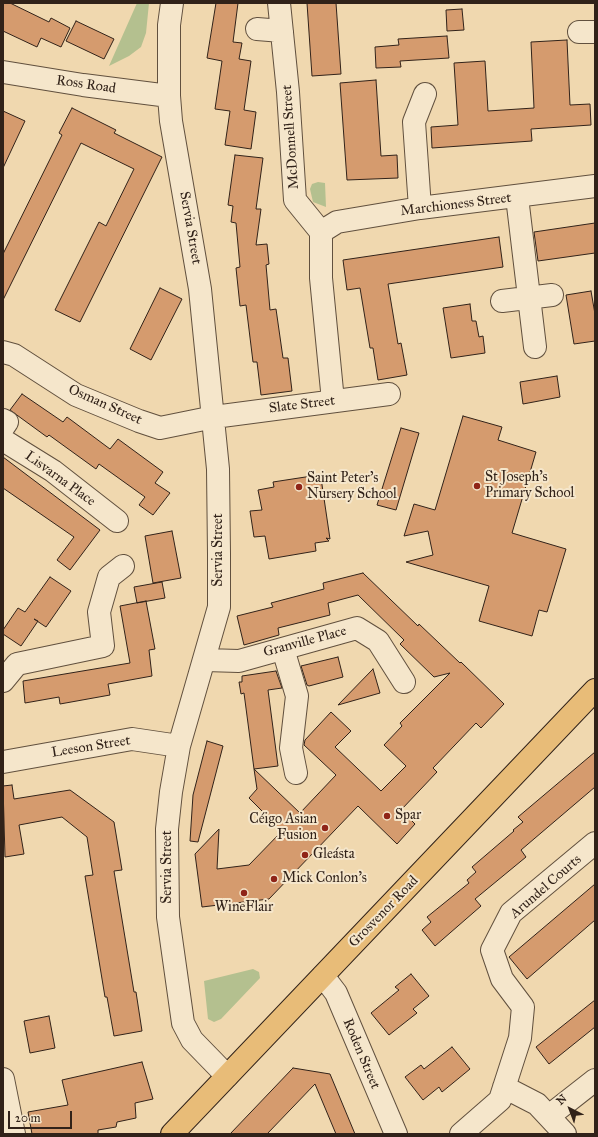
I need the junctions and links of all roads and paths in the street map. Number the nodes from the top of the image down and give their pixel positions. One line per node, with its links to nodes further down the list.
1 (172, 3): 7 (street, Servia Street)
2 (279, 3): 4 (street, McDonnell Street)
3 (257, 29): 4 (street)
4 (282, 31): 11 (street, McDonnell Street)
5 (3, 72): 7 (street, Ross Road)
6 (425, 94): 10 (street)
7 (169, 96): 19 (street, Servia Street)
8 (595, 186): 9 (street, Marchioness Street)
9 (517, 197): 10 (street, Marchioness Street); 13 (street)
10 (420, 208): 11 (street, Marchioness Street)
11 (321, 232): 18 (street)
12 (552, 295): 13 (street)
13 (529, 298): 14 (street); 15 (street)
14 (502, 301)
15 (535, 347)
16 (7, 358): 19 (street, Osman Street)
17 (389, 394): 18 (street, Slate Street)
18 (333, 401): 19 (street, Slate Street)
19 (214, 417): 26 (street, Servia Street)
20 (3, 420): 21 (street)
21 (3, 428)
22 (3, 440): 23 (street, Lisvarna Place)
23 (116, 521)
24 (123, 566): 27 (street)
25 (283, 649): 26 (street, Granville Place); 28 (street, Granville Place); 32 (street)
26 (205, 660): 30 (street, Servia Street)
27 (3, 682)
28 (404, 682)
29 (595, 690): 34 (main road, Grosvenor Road)
30 (180, 746): 31 (street, Leeson Street); 35 (street, Servia Street)
31 (4, 759)
32 (296, 773)
33 (595, 843): 38 (street, Arundel Courts)
34 (323, 976): 35 (main road, Grosvenor Road); 42 (street, Roden Street)
35 (227, 1076): 41 (main road, Grosvenor Road)
36 (3, 1079): 40 (street)
37 (595, 1080): 39 (street)
38 (504, 1087): 39 (street); 43 (street, Arundel Courts)
39 (549, 1116): 44 (street)
40 (14, 1134)
41 (172, 1134)
42 (396, 1134)
43 (461, 1134)
44 (565, 1134)

